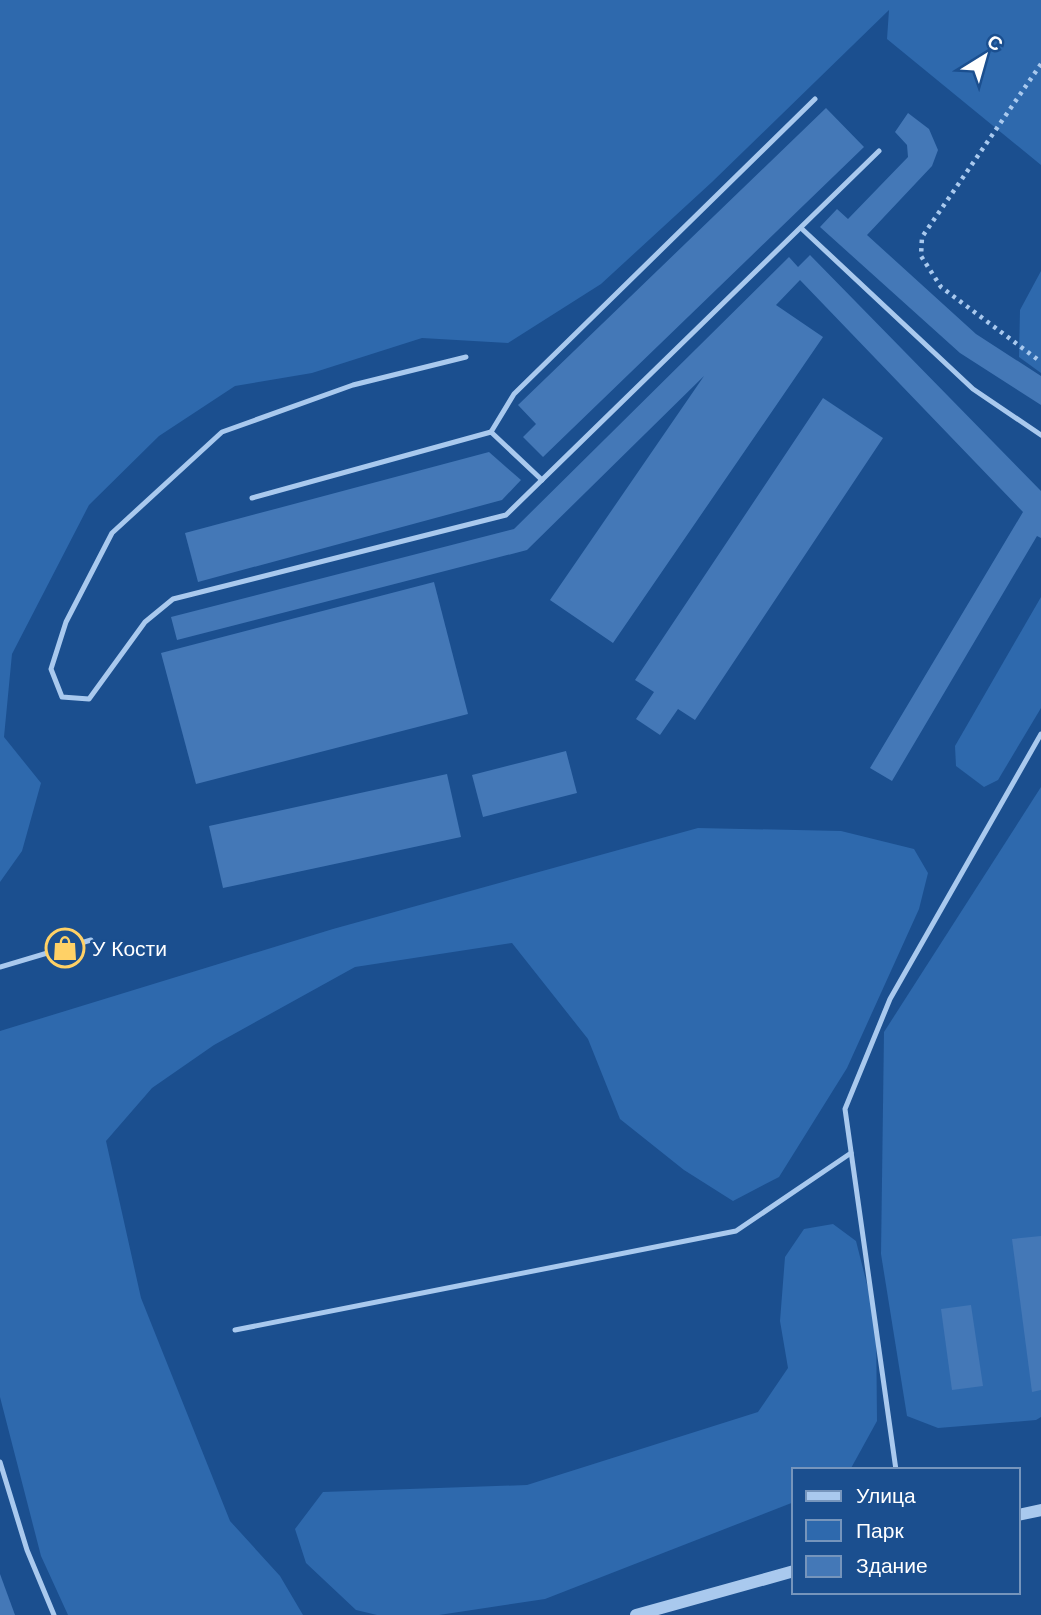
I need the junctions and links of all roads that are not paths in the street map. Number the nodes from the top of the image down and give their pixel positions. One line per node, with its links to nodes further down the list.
1 (815, 99): 5 (lane)
2 (879, 152): 3 (lane)
3 (801, 228): 6 (lane); 7 (lane)
4 (466, 357): 7 (lane)
5 (491, 432): 7 (lane); 8 (lane)
6 (1041, 435)
7 (542, 480)
8 (252, 498)
9 (1041, 734): 12 (lane)
10 (91, 940): 11 (lane)
11 (0, 967)
12 (851, 1153): 13 (lane); 15 (lane)
13 (235, 1330)
14 (0, 1462): 19 (lane)
15 (896, 1468)
16 (1041, 1510): 17 (street)
17 (1020, 1515)
18 (792, 1573): 20 (street)
19 (54, 1615)
20 (636, 1615)

